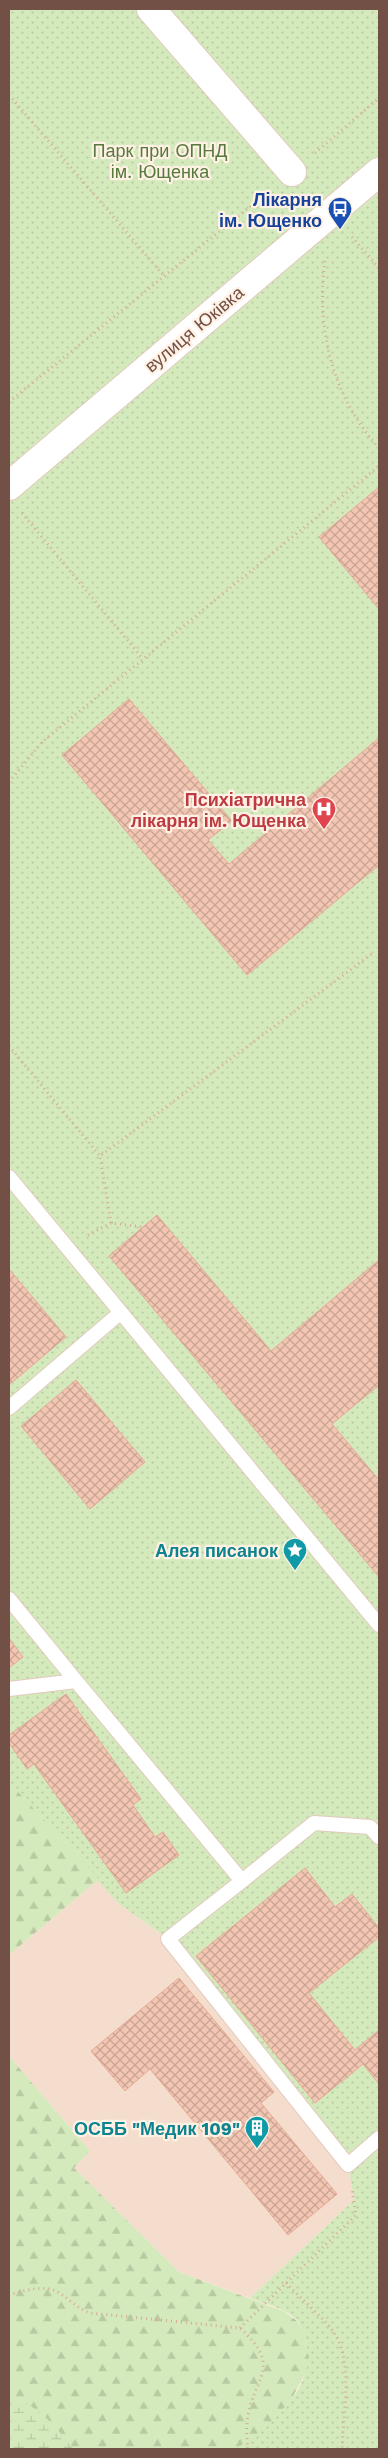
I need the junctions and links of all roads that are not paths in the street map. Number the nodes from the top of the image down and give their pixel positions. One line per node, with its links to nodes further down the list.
1 (151, 9): 2 (street)
2 (292, 172)
3 (379, 172): 4 (street, вулиця Юківка)
4 (9, 486)
5 (9, 1177): 6 (lane)
6 (120, 1313): 7 (lane); 9 (lane)
7 (9, 1408)
8 (9, 1600): 10 (lane)
9 (379, 1625)
10 (76, 1681): 11 (lane); 13 (lane)
11 (9, 1689)
12 (379, 1836): 13 (lane)
13 (242, 1881): 14 (lane)
14 (379, 2138)

